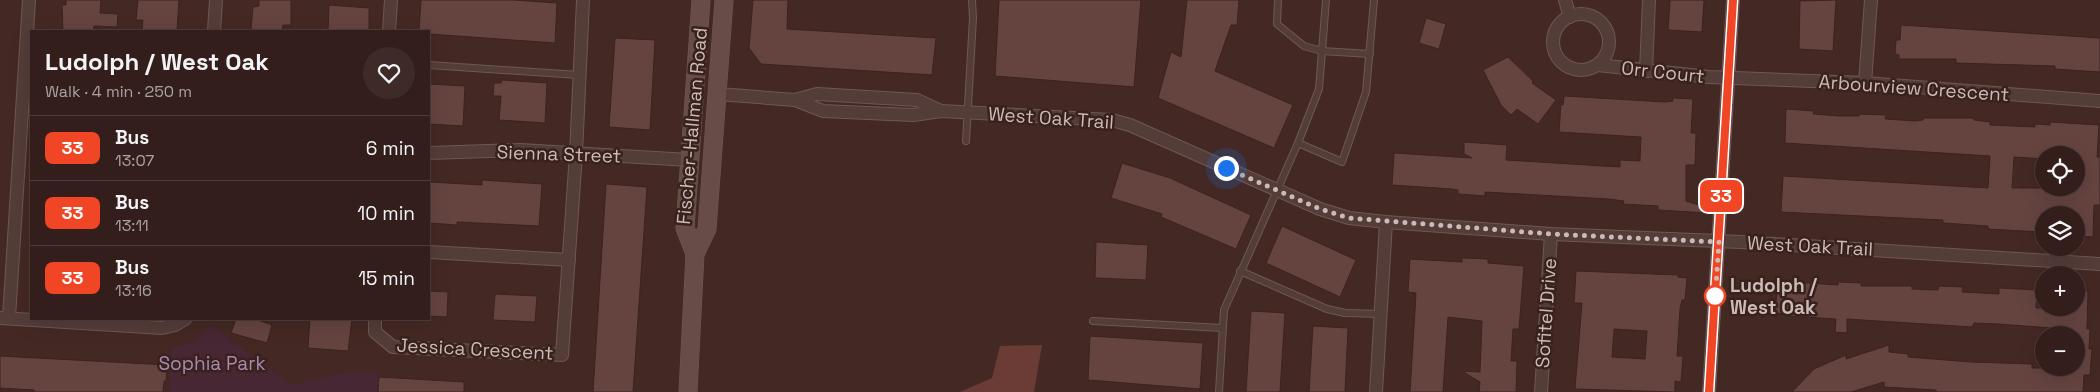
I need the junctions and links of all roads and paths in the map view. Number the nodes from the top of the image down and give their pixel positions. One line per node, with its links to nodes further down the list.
1 (29, 0): 45 (street)
2 (216, 0): 16 (street)
3 (391, 0): 17 (street)
4 (583, 0): 24 (street, Jessica Crescent)
5 (701, 0): 18 (main road, Fischer-Hallman Road)
6 (724, 0): 27 (main road, Fischer-Hallman Road)
7 (972, 0): 29 (lane)
8 (1278, 0): 19 (lane)
9 (1326, 0): 19 (lane)
10 (1374, 0): 20 (lane)
11 (1565, 0): 15 (street)
12 (1649, 0): 23 (street)
13 (1733, 0): 25 (street)
14 (1871, 0): 26 (street)
15 (1570, 17): 22 (street, Orr Court); 22 (street, Orr Court)
16 (214, 30)
17 (389, 30)
18 (698, 43): 27 (main road); 34 (main road, Fischer-Hallman Road)
19 (1322, 51): 20 (lane); 31 (lane)
20 (1370, 54): 31 (lane)
21 (430, 65): 24 (lane)
22 (1598, 65): 23 (street, Orr Court)
23 (1646, 71): 25 (street, Orr Court)
24 (579, 75): 33 (street, Jessica Crescent)
25 (1727, 78): 26 (street, Arbourview Crescent); 38 (street)
26 (1865, 84): 28 (street, Arbourview Crescent)
27 (718, 94): 29 (street, West Oak Trail); 40 (main road, Fischer-Hallman Road)
28 (2100, 101)
29 (967, 112): 30 (lane); 35 (street, West Oak Trail)
30 (966, 141)
31 (1298, 143): 35 (lane)
32 (430, 153): 33 (street, Sienna Street)
33 (576, 154): 34 (street, Sienna Street); 41 (street, Jessica Crescent)
34 (689, 160): 40 (main road, Fischer-Hallman Road)
35 (1276, 191): 36 (street, West Oak Trail); 43 (lane)
36 (1386, 222): 37 (street, West Oak Trail); 44 (street)
37 (1551, 234): 38 (street, West Oak Trail); 55 (street, Sofitel Drive)
38 (1719, 242): 42 (street, West Oak Trail); 56 (street)
39 (430, 252): 41 (street)
40 (695, 254): 52 (main road, Fischer-Hallman Road)
41 (569, 260): 49 (street, Jessica Crescent)
42 (2100, 264)
43 (1240, 271): 44 (lane); 51 (lane)
44 (1381, 314): 54 (street)
45 (5, 318): 46 (street)
46 (30, 320)
47 (36, 320): 48 (street)
48 (183, 320)
49 (375, 320)
50 (1093, 321): 51 (lane)
51 (1222, 328): 53 (lane)
52 (688, 392)
53 (1218, 392)
54 (1376, 392)
55 (1541, 392)
56 (1709, 392)

